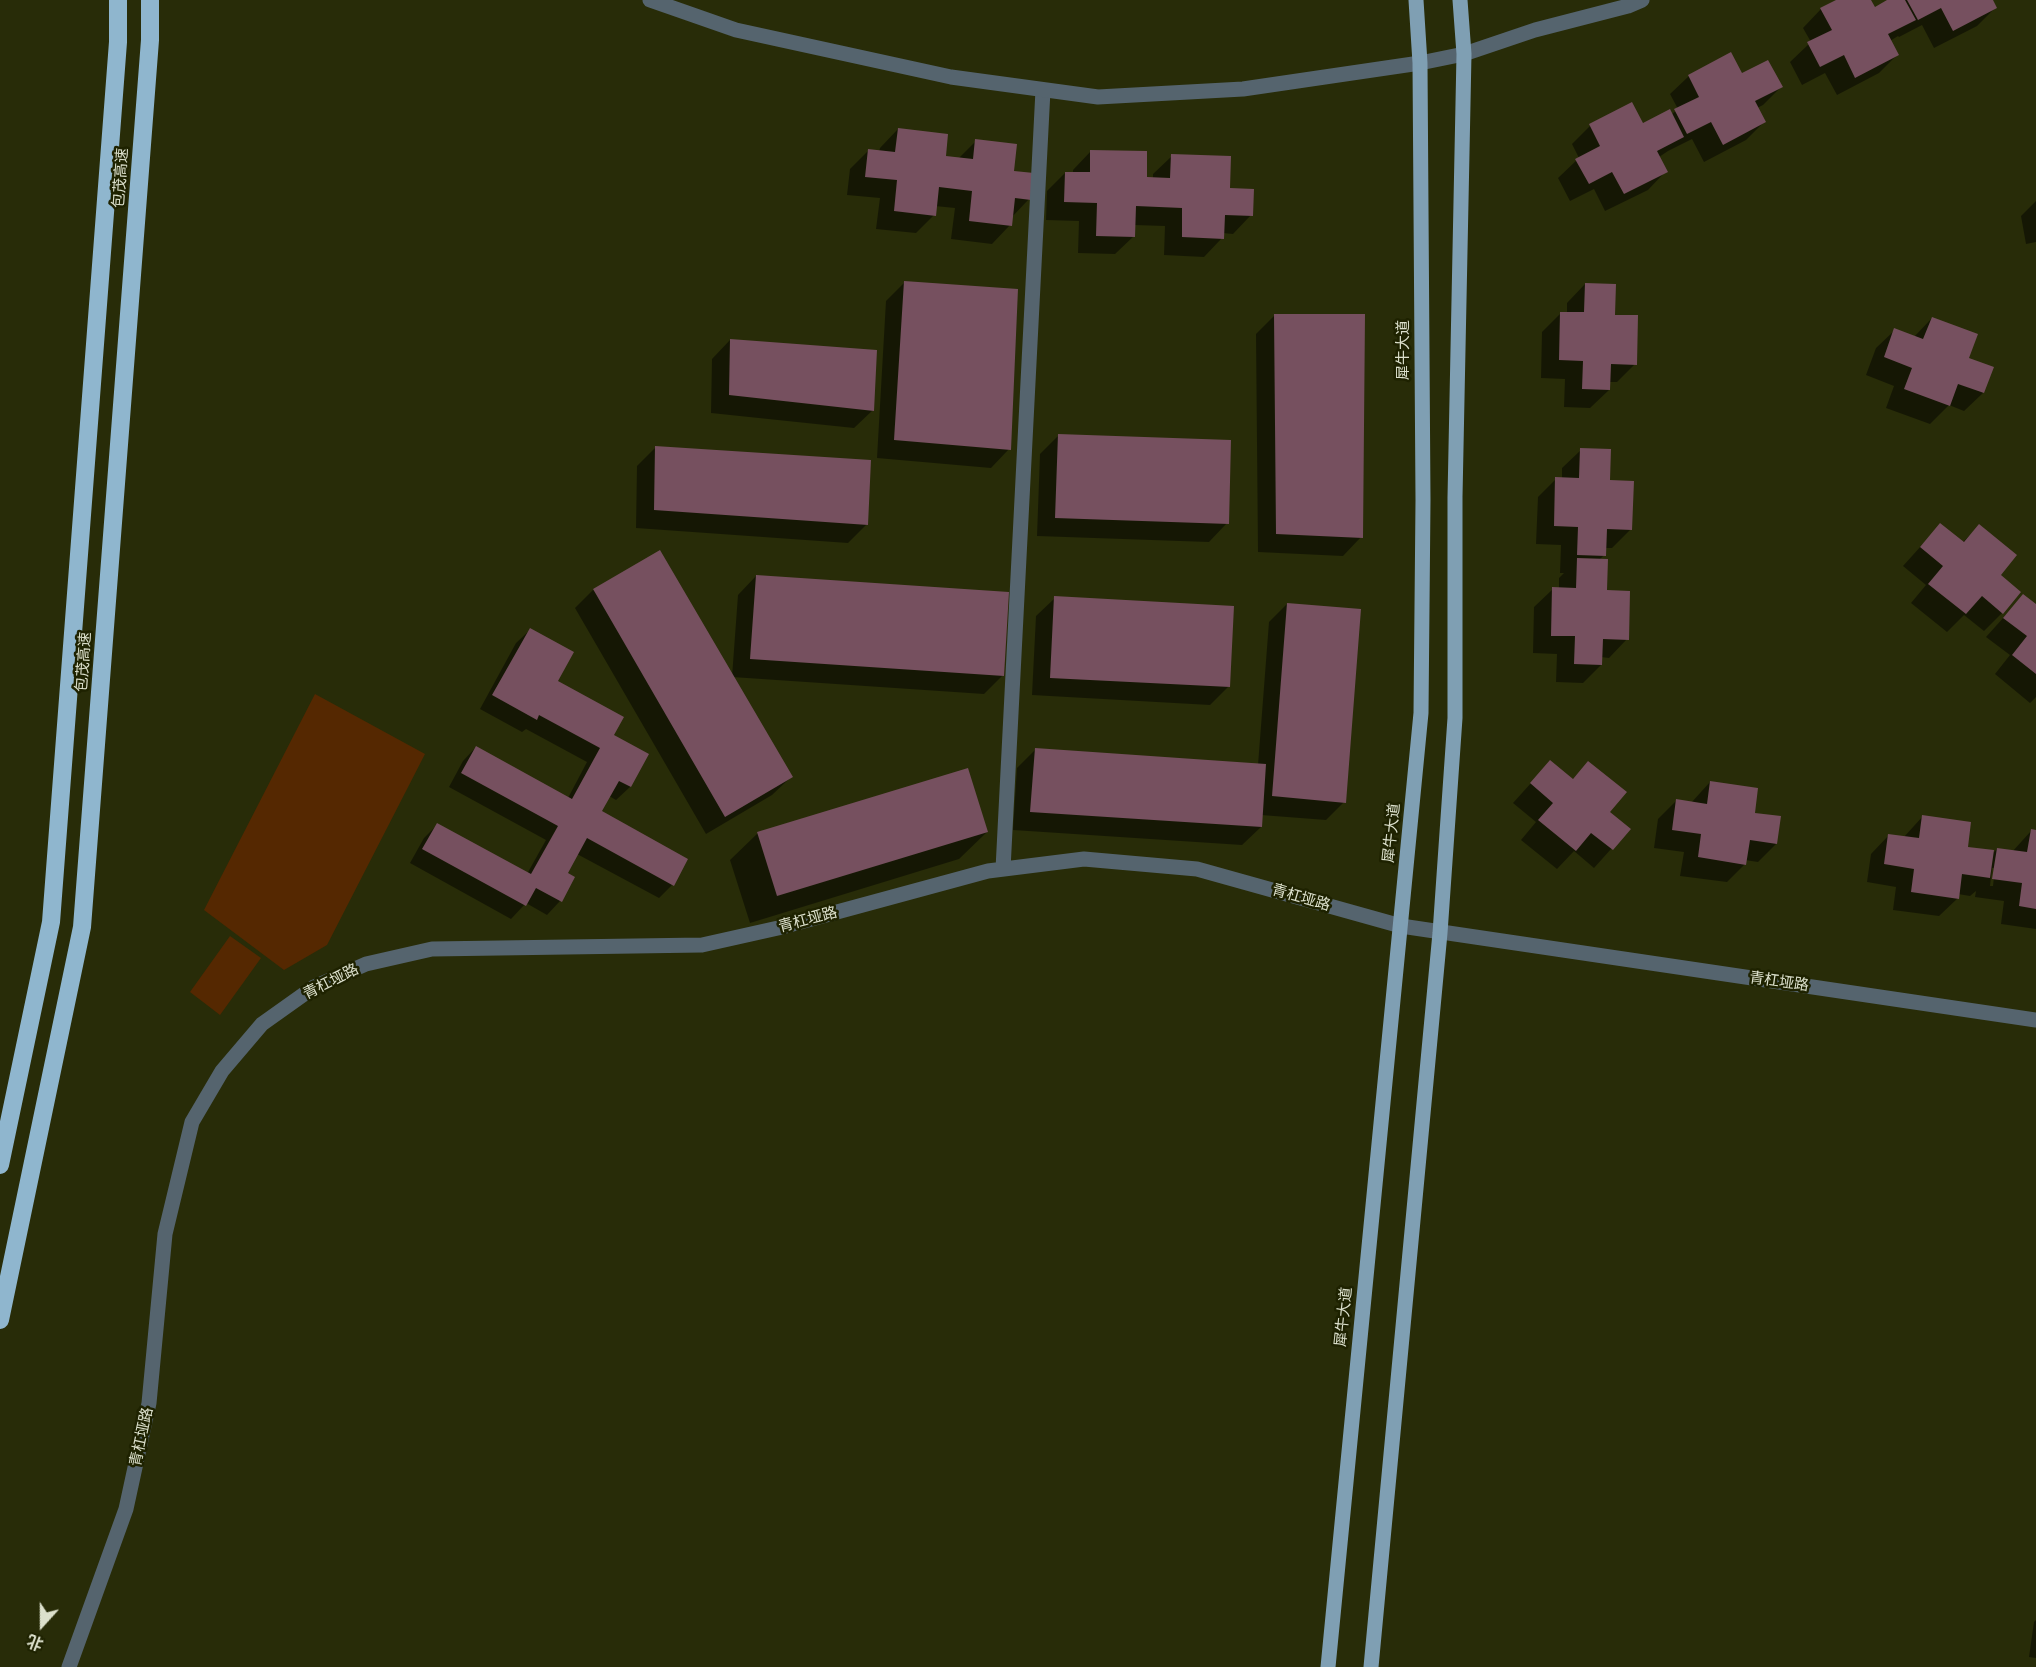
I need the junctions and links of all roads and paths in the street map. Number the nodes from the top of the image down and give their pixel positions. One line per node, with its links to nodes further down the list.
1 (118, 0): 14 (highway, 包茂高速)
2 (150, 0): 15 (highway, 包茂高速)
3 (650, 0): 9 (street)
4 (1416, 0): 8 (main road, 犀牛大道)
5 (1460, 0): 7 (main road)
6 (1642, 0): 7 (street)
7 (1464, 54): 8 (street); 12 (main road)
8 (1420, 63): 9 (street); 11 (main road, 犀牛大道)
9 (1043, 90): 10 (street)
10 (1004, 869): 11 (street, 青杠垭路); 16 (street, 青杠垭路)
11 (1401, 926): 12 (street, 青杠垭路); 17 (main road, 犀牛大道)
12 (1440, 933): 13 (street, 青杠垭路); 18 (main road)
13 (2036, 1020)
14 (0, 1165)
15 (0, 1320)
16 (69, 1667)
17 (1328, 1667)
18 (1371, 1667)

